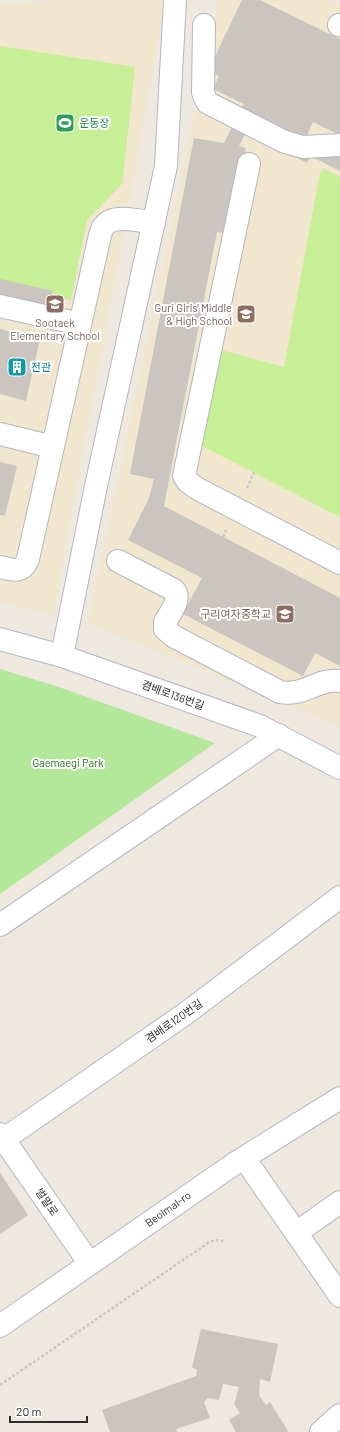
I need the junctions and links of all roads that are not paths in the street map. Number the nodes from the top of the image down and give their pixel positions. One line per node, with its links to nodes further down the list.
1 (175, 0): 5 (street)
2 (204, 25): 3 (street)
3 (340, 145)
4 (249, 164): 11 (street)
5 (154, 223): 7 (street); 14 (street)
6 (0, 306): 7 (street)
7 (80, 324): 9 (street)
8 (0, 434): 9 (street)
9 (53, 447): 12 (street)
10 (118, 561): 15 (street)
11 (340, 563)
12 (0, 567)
13 (0, 639): 14 (street, 겸배로136번길)
14 (62, 656): 16 (street, 겸배로136번길)
15 (340, 681)
16 (279, 735): 17 (street, 겸배로136번길); 19 (street)
17 (340, 768)
18 (340, 897): 21 (street, 겸배로120번길)
19 (0, 925)
20 (340, 1098): 22 (street, Beolmal-ro)
21 (1, 1139): 25 (street, 벌말로)
22 (244, 1158): 24 (street); 25 (street, Beolmal-ro)
23 (340, 1202): 24 (street)
24 (296, 1233): 26 (street)
25 (90, 1264): 27 (street, Beolmal-ro)
26 (340, 1296)
27 (0, 1326)
28 (340, 1415): 29 (street)
29 (320, 1432)

